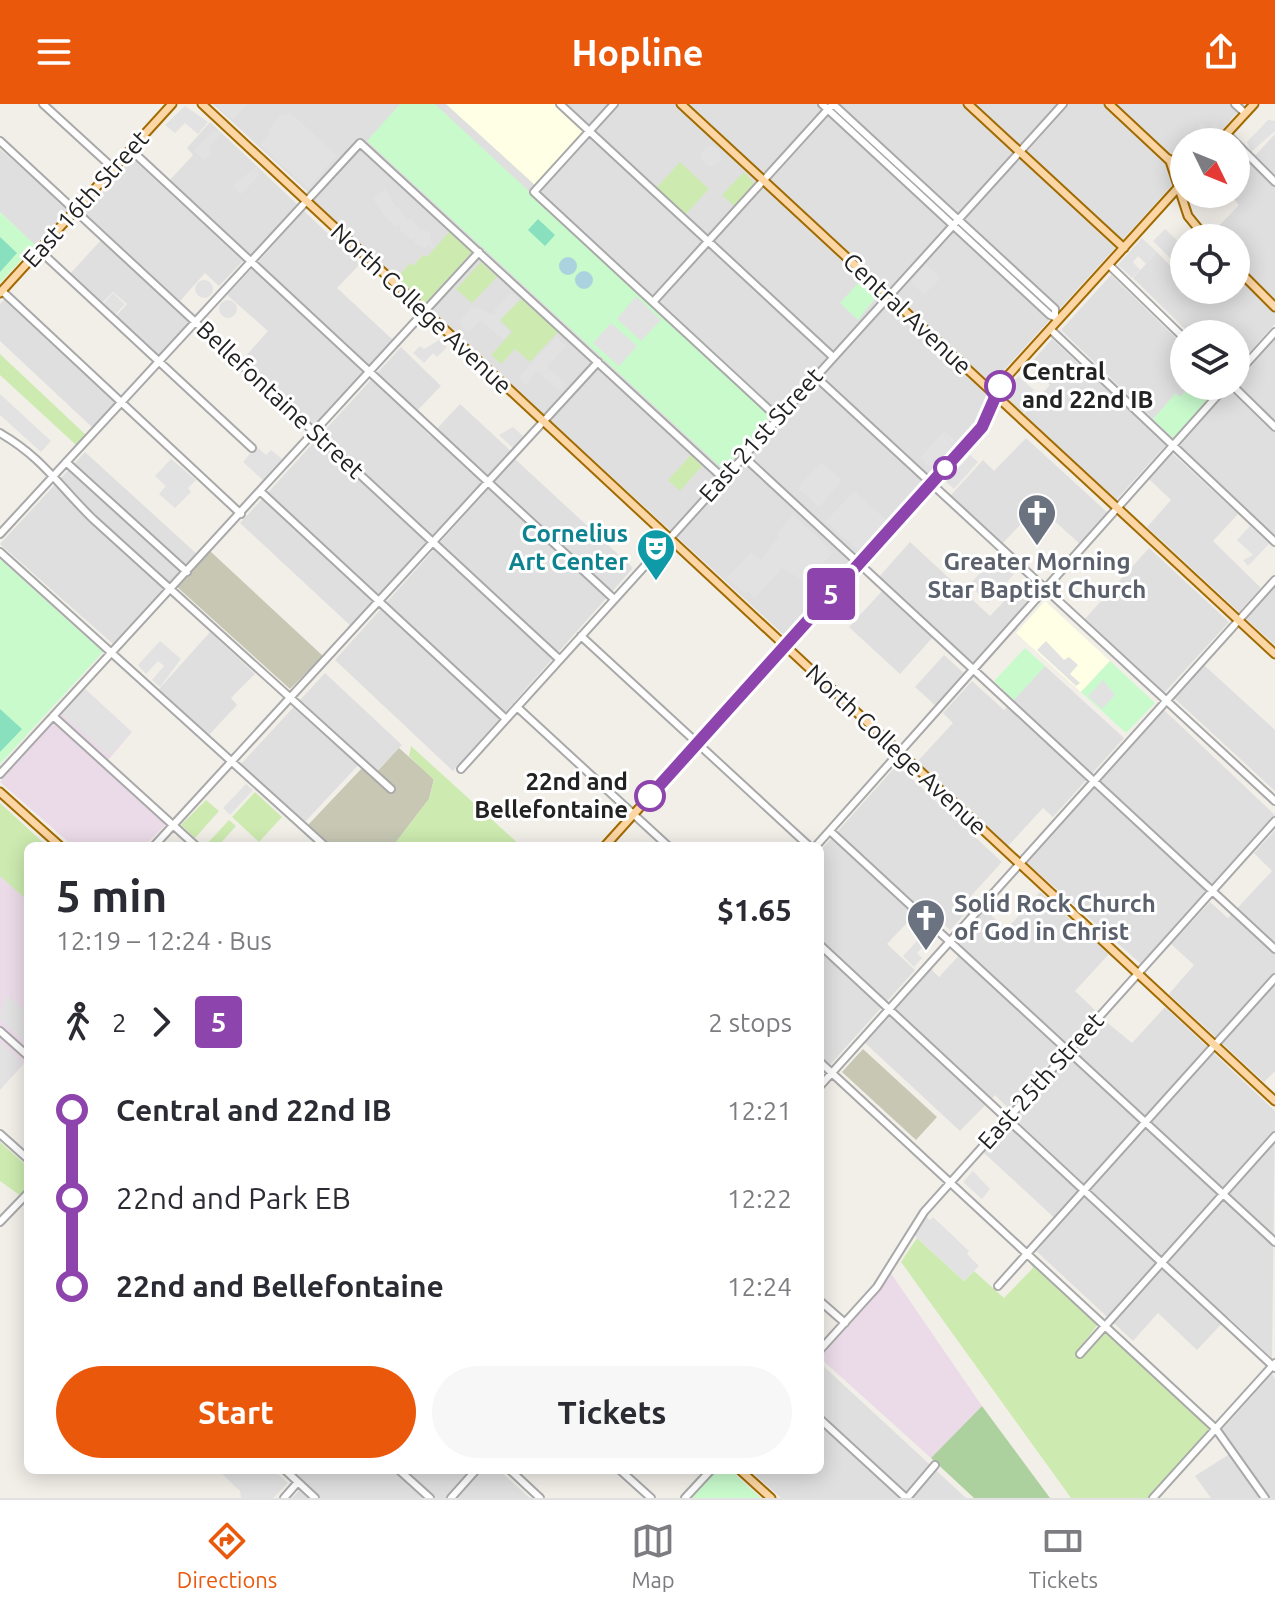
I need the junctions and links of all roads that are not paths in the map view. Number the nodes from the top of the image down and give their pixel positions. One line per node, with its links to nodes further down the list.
1 (43, 104): 23 (street)
2 (172, 104): 17 (main road, East 16th Street)
3 (202, 104): 27 (main road, North College Avenue)
4 (560, 104): 15 (street)
5 (614, 104): 15 (street)
6 (682, 104): 24 (main road, Central Avenue)
7 (968, 104): 18 (main road)
8 (1063, 104): 18 (street, East 21st Street)
9 (1109, 104): 20 (main road)
10 (1235, 104): 13 (street)
11 (1254, 104): 13 (main road)
12 (829, 105): 24 (street); 29 (street)
13 (1245, 113): 14 (main road)
14 (1232, 128)
15 (589, 131): 30 (street); 39 (street)
16 (0, 141): 28 (street, Bellefontaine Street)
17 (131, 150): 23 (main road, East 16th Street); 34 (street)
18 (1020, 152): 29 (street, East 21st Street); 31 (main road)
19 (1250, 157): 25 (street)
20 (1167, 158): 21 (main road); 22 (main road)
21 (1170, 160)
22 (1170, 164)
23 (114, 169): 28 (main road, East 16th Street)
24 (764, 181): 30 (street); 38 (main road, Central Avenue)
25 (1275, 182)
26 (1170, 196): 31 (main road)
27 (305, 201): 33 (street); 34 (street); 41 (main road, North College Avenue)
28 (75, 211): 32 (main road, East 16th Street); 43 (street, Bellefontaine Street)
29 (956, 223): 38 (street, East 21st Street); 42 (street)
30 (708, 242): 39 (street); 47 (street)
31 (1124, 248): 35 (main road)
32 (39, 250): 37 (main road, East 16th Street); 49 (street)
33 (479, 252): 41 (street); 50 (street)
34 (250, 261): 43 (street); 51 (street)
35 (1109, 265): 42 (main road); 44 (street)
36 (1250, 282): 40 (main road)
37 (1, 292): 56 (street)
38 (888, 296): 47 (street, East 21st Street); 53 (main road, Central Avenue)
39 (653, 302): 57 (street)
40 (1275, 307)
41 (425, 312): 51 (street); 58 (main road, North College Avenue)
42 (1057, 317): 45 (main road)
43 (195, 322): 49 (street); 61 (street, Bellefontaine Street)
44 (1170, 324)
45 (1050, 329): 53 (main road); 62 (street)
46 (1275, 332): 48 (street)
47 (832, 356): 52 (street, East 21st Street)
48 (1250, 360)
49 (159, 362): 56 (street); 63 (street)
50 (598, 362): 58 (street); 67 (street)
51 (370, 372): 61 (street); 68 (street)
52 (815, 376): 57 (street, East 21st Street); 69 (street)
53 (996, 397): 69 (main road); 71 (main road, Central Avenue)
54 (1213, 400): 62 (street)
55 (1247, 400): 59 (street)
56 (122, 403): 65 (street); 72 (street)
57 (777, 417): 64 (street, East 21st Street)
58 (544, 422): 68 (street); 74 (main road, North College Avenue)
59 (1275, 427)
60 (0, 433): 66 (street)
61 (315, 433): 70 (street); 76 (street, Bellefontaine Street)
62 (1173, 445): 71 (street); 75 (street)
63 (252, 448)
64 (743, 456): 67 (street, East 21st Street); 78 (street)
65 (66, 462): 66 (street); 79 (street)
66 (52, 478): 73 (street); 81 (street)
67 (723, 478): 74 (street, East 21st Street)
68 (489, 483): 76 (street); 83 (street)
69 (931, 483): 78 (main road); 82 (street)
70 (261, 492): 72 (street); 84 (street)
71 (1117, 509): 82 (street); 85 (main road, Central Avenue)
72 (241, 514): 79 (street)
73 (0, 534)
74 (668, 539): 83 (street, East 21st Street); 87 (main road, North College Avenue)
75 (1275, 542)
76 (434, 543): 84 (street); 90 (street, Bellefontaine Street)
77 (0, 552): 88 (street)
78 (859, 564): 87 (main road); 91 (street)
79 (187, 572): 81 (street)
80 (1275, 580): 85 (street)
81 (171, 590): 88 (street); 92 (street)
82 (1047, 590): 91 (street); 93 (street)
83 (614, 599): 86 (street, East 21st Street)
84 (380, 603): 92 (street); 96 (street)
85 (1238, 620): 89 (main road, Central Avenue); 93 (street)
86 (581, 636): 90 (street, East 21st Street); 97 (street)
87 (784, 647): 97 (main road); 98 (main road, North College Avenue)
88 (112, 653): 95 (street); 99 (street)
89 (1275, 654)
90 (559, 659): 94 (street, East 21st Street)
91 (975, 670): 98 (street); 102 (street)
92 (291, 698): 99 (street); 103 (street)
93 (1165, 700): 102 (street); 105 (street)
94 (517, 707): 96 (street, East 21st Street); 106 (street)
95 (53, 716): 101 (street); 108 (street)
96 (506, 719): 100 (street, East 21st Street)
97 (697, 743): 106 (main road); 116 (street)
98 (899, 754): 109 (street); 118 (main road, North College Avenue)
99 (233, 762): 108 (street); 113 (street)
100 (461, 769)
101 (0, 774)
102 (1093, 780): 118 (street); 119 (street)
103 (391, 789)
104 (0, 792): 110 (main road)
105 (1275, 801)
106 (634, 814): 114 (main road); 115 (street)
107 (1275, 821): 119 (street, East 25th Street)
108 (174, 825): 111 (street); 112 (street)
109 (830, 831): 117 (street); 120 (street)
110 (56, 842)
111 (158, 842)
112 (192, 842)
113 (321, 842)
114 (609, 842)
115 (664, 842)
116 (805, 842)
117 (820, 842)
118 (1019, 864): 120 (street); 123 (main road, North College Avenue)
119 (1212, 891): 122 (street); 123 (street, East 25th Street)
120 (950, 942): 125 (street); 128 (street)
121 (824, 949): 125 (street)
122 (1275, 949)
123 (1138, 974): 127 (main road, North College Avenue); 128 (street, East 25th Street)
124 (1275, 978): 127 (street)
125 (889, 1009): 131 (street); 134 (street)
126 (0, 1031): 129 (street)
127 (1215, 1045): 133 (main road, North College Avenue); 135 (street)
128 (1069, 1051): 134 (street, East 25th Street); 135 (street)
129 (24, 1052)
130 (824, 1066): 131 (street)
131 (831, 1073): 132 (street); 139 (street)
132 (824, 1081)
133 (1275, 1101)
134 (1008, 1118): 139 (street, East 25th Street); 140 (street)
135 (1145, 1122): 140 (street); 141 (street)
136 (0, 1134): 138 (street)
137 (1275, 1136): 141 (street)
138 (24, 1155)
139 (950, 1183): 145 (street); 149 (street, East 25th Street)
140 (1086, 1189): 145 (street); 146 (street)
141 (1223, 1194): 144 (street); 146 (street)
142 (24, 1197): 143 (street)
143 (0, 1222)
144 (1275, 1242)
145 (1027, 1253): 147 (street); 150 (street)
146 (1162, 1261): 150 (street); 153 (street)
147 (998, 1286)
148 (824, 1305): 149 (street)
149 (845, 1323): 151 (street, East 25th Street)
150 (1104, 1326): 152 (street); 155 (street)
151 (824, 1346)
152 (1080, 1354)
153 (1274, 1365): 155 (street)
154 (824, 1423): 174 (street)
155 (1216, 1429): 165 (street); 175 (street)
156 (935, 1465): 174 (street)
157 (289, 1474): 164 (street)
158 (403, 1474): 168 (street)
159 (472, 1474): 169 (street)
160 (514, 1474): 170 (street)
161 (624, 1474): 171 (street)
162 (707, 1474): 172 (street)
163 (744, 1474): 173 (main road)
164 (298, 1482): 166 (street); 167 (street)
165 (1158, 1496)
166 (284, 1498)
167 (315, 1498)
168 (430, 1498)
169 (451, 1498)
170 (540, 1498)
171 (651, 1498)
172 (685, 1498)
173 (771, 1498)
174 (907, 1498)
175 (1265, 1498)

